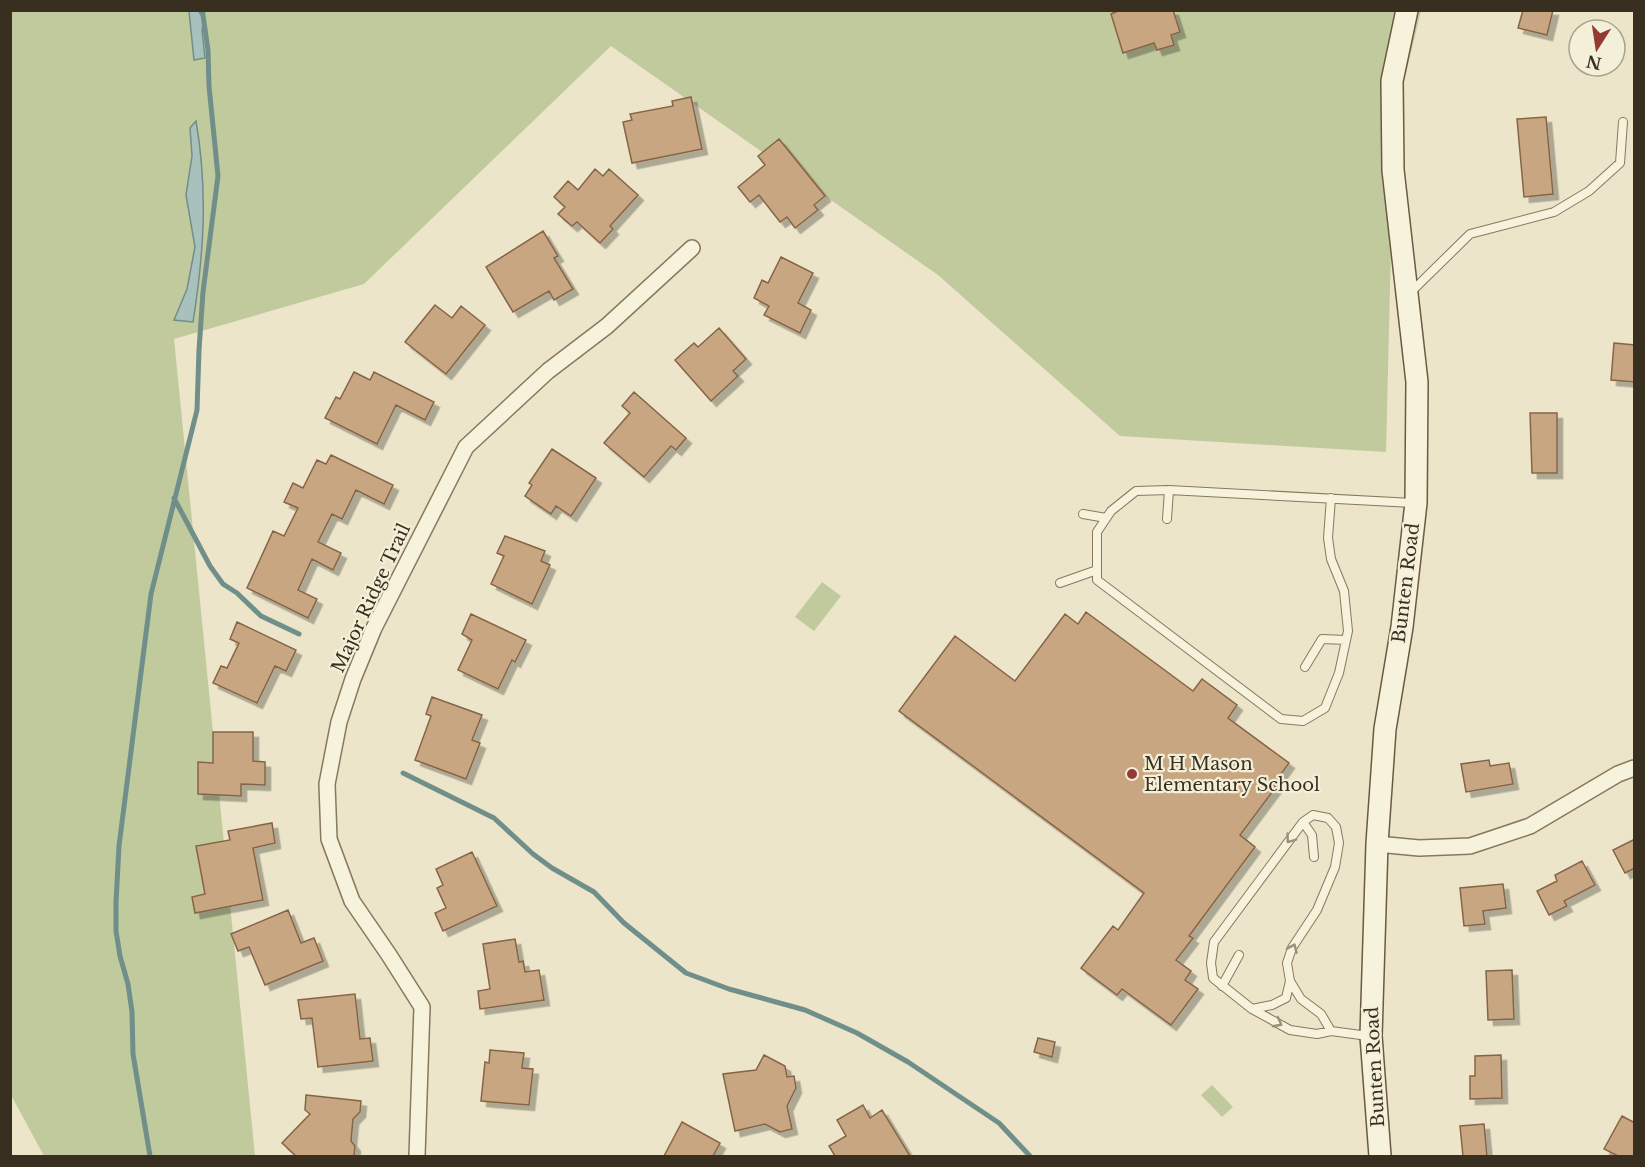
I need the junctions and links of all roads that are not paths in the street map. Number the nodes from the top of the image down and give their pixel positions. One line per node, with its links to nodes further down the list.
1 (1407, 10): 4 (street, Bunten Road)
2 (1623, 122): 4 (lane)
3 (692, 248): 25 (street, Major Ridge Trail)
4 (1408, 295): 7 (street, Bunten Road)
5 (1169, 490): 6 (lane); 9 (lane); 10 (lane)
6 (1331, 498): 7 (lane); 13 (lane)
7 (1416, 503): 17 (street, Bunten Road)
8 (1083, 514): 9 (lane)
9 (1106, 518): 11 (lane)
10 (1167, 519)
11 (1097, 570): 12 (lane); 13 (lane)
12 (1060, 583)
13 (1346, 640): 14 (lane)
14 (1305, 667)
15 (1635, 768): 17 (street)
16 (1303, 822): 18 (lane); 20 (lane, one-way to 16); 21 (lane, one-way to 21)
17 (1377, 844): 24 (street, Bunten Road)
18 (1314, 857)
19 (1239, 955): 21 (lane)
20 (1290, 981): 22 (lane); 23 (lane)
21 (1222, 986): 22 (lane)
22 (1252, 1009): 23 (lane, one-way to 23)
23 (1331, 1031): 24 (lane)
24 (1371, 1036): 26 (street, Bunten Road)
25 (417, 1156)
26 (1380, 1156)

